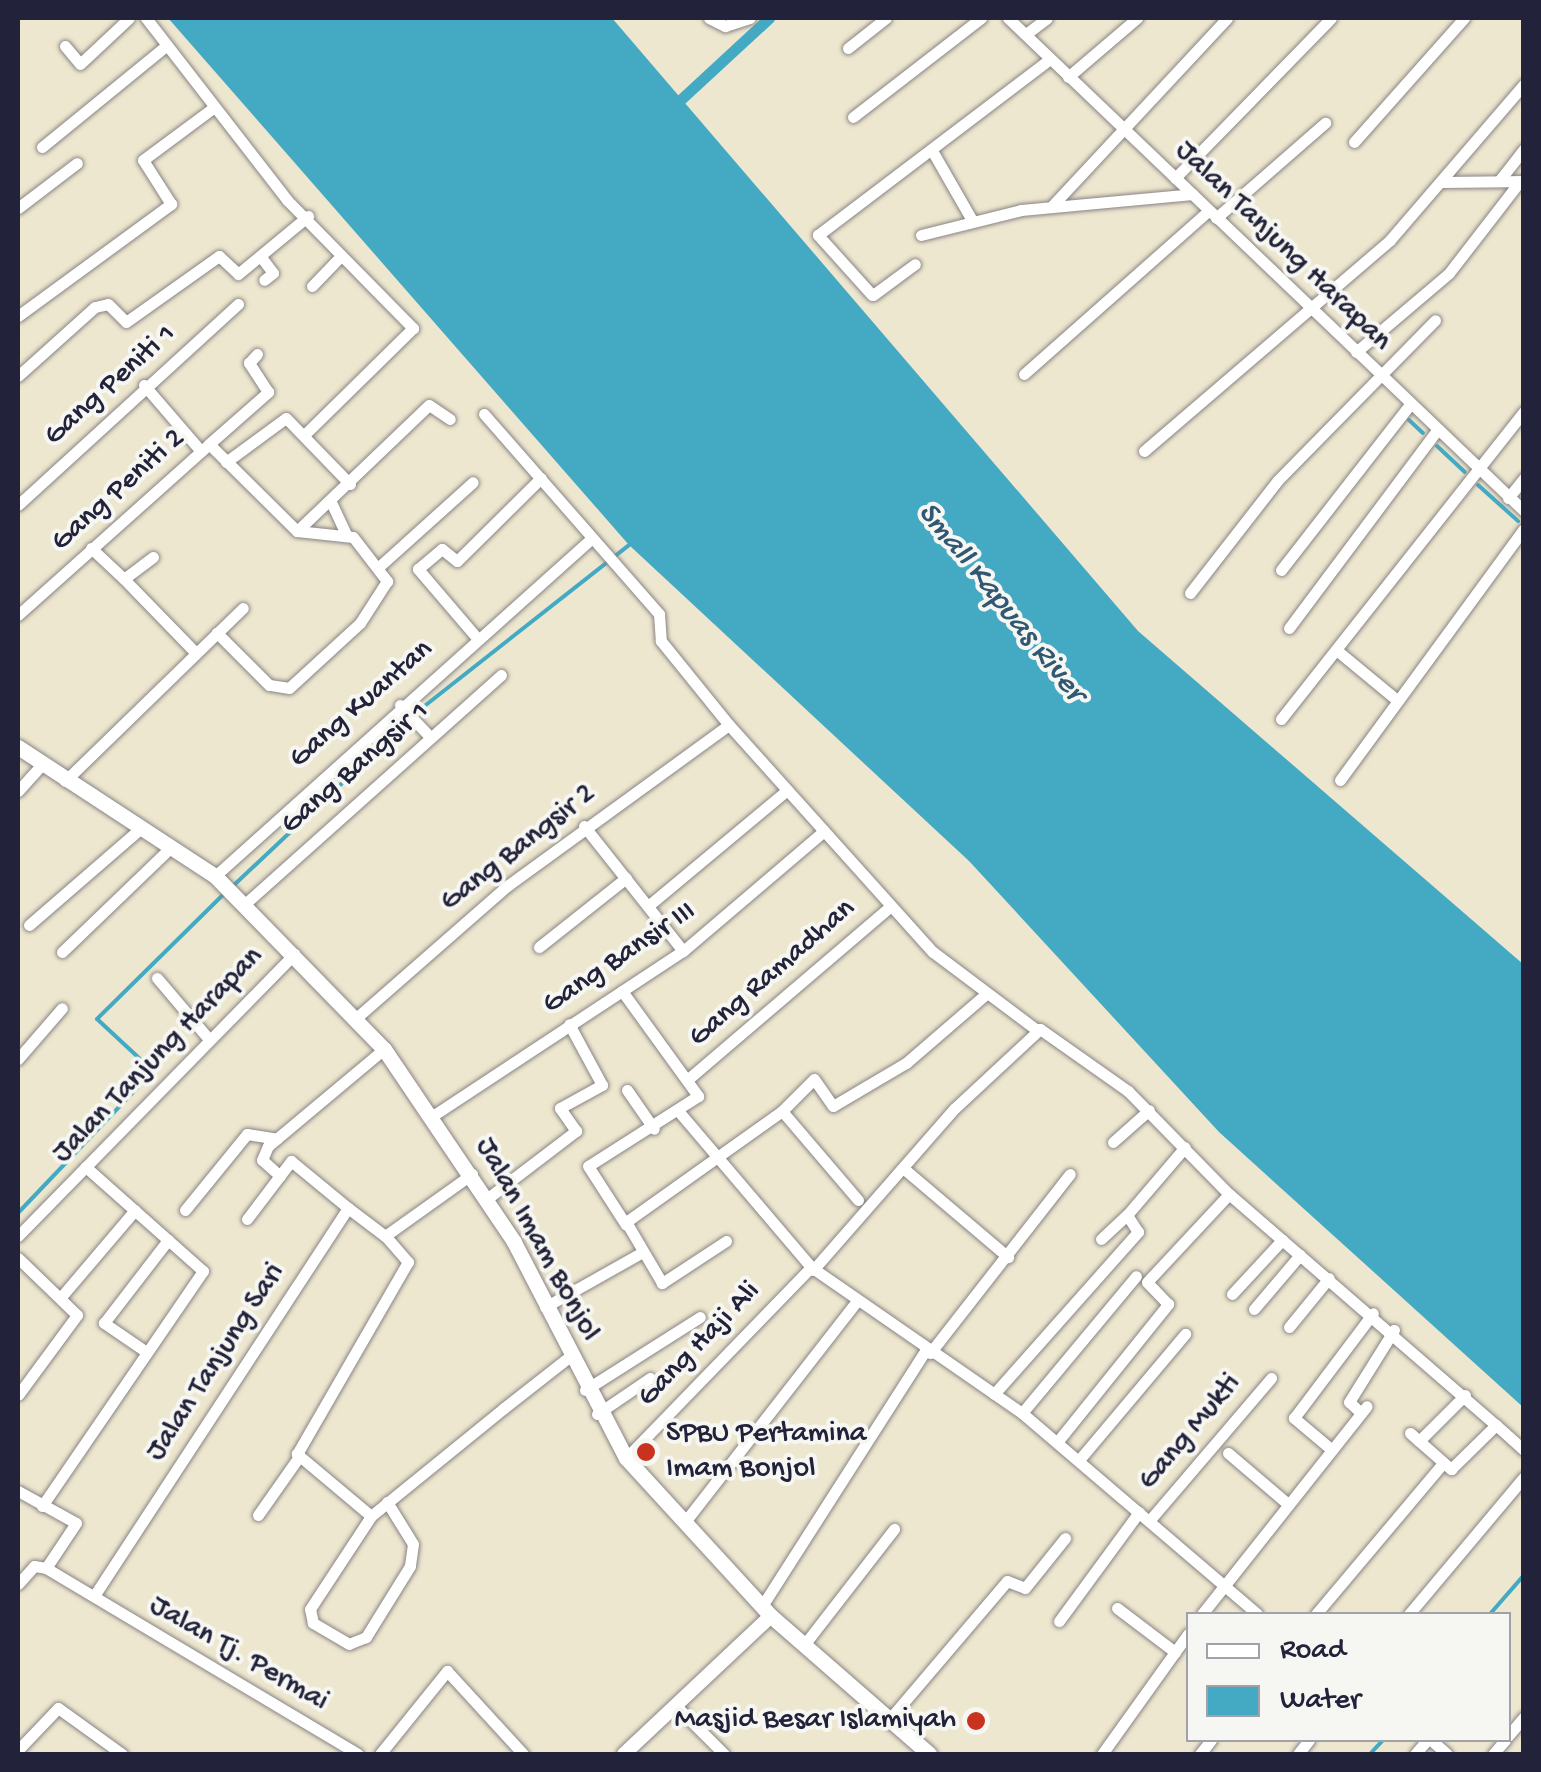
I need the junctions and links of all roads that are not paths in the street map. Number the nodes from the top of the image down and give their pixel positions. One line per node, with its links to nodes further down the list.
1 (130, 18): 15 (street)
2 (146, 18): 14 (street)
3 (709, 18): 4 (street)
4 (750, 18)
5 (886, 18): 16 (street)
6 (981, 18): 21 (street)
7 (1008, 18): 13 (street, Jalan Tanjung Harapan)
8 (1047, 18): 13 (street)
9 (1137, 18): 18 (street)
10 (1227, 18): 23 (street)
11 (1331, 18): 29 (street)
12 (1464, 18): 24 (street)
13 (1026, 34): 17 (street, Jalan Tanjung Harapan)
14 (167, 45): 20 (street); 25 (street)
15 (65, 46)
16 (848, 48)
17 (1050, 59): 18 (street, Jalan Tanjung Harapan); 27 (street)
18 (1068, 77): 23 (street, Jalan Tanjung Harapan)
19 (1524, 84): 32 (street)
20 (213, 108): 37 (street); 47 (street)
21 (853, 117)
22 (1325, 123): 36 (street)
23 (1127, 133): 29 (street, Jalan Tanjung Harapan); 34 (street)
24 (1354, 142)
25 (42, 147)
26 (1524, 149): 30 (street)
27 (934, 154): 38 (street); 42 (street)
28 (77, 162): 35 (street)
29 (1175, 178): 33 (street, Jalan Tanjung Harapan)
30 (1499, 181): 31 (street); 32 (street)
31 (1522, 181): 49 (street)
32 (1442, 182): 46 (street)
33 (1192, 194): 34 (street); 36 (street, Jalan Tanjung Harapan)
34 (1051, 206): 38 (street)
35 (18, 208)
36 (1212, 215): 46 (street, Jalan Tanjung Harapan); 51 (street)
37 (308, 216): 40 (street); 41 (street)
38 (972, 220): 39 (street)
39 (921, 235)
40 (341, 256): 44 (street); 60 (street)
41 (262, 257): 43 (street); 53 (street)
42 (915, 264)
43 (264, 280)
44 (312, 286)
45 (238, 304): 54 (street, Gang Peniti 1)
46 (1311, 308): 49 (street, Jalan Tanjung Harapan); 62 (street)
47 (18, 316)
48 (1435, 320): 52 (street)
49 (1356, 352): 52 (street, Jalan Tanjung Harapan)
50 (257, 354): 61 (street)
51 (1024, 374)
52 (1379, 374): 55 (street, Jalan Tanjung Harapan); 82 (street)
53 (18, 376)
54 (144, 385): 61 (street); 71 (street, Gang Peniti 1)
55 (1410, 404): 59 (street, Jalan Tanjung Harapan); 80 (street)
56 (1524, 411): 64 (street)
57 (484, 414): 65 (street)
58 (450, 418): 68 (street)
59 (1437, 430): 64 (street, Jalan Tanjung Harapan); 85 (street)
60 (306, 433): 63 (street); 68 (street)
61 (204, 447): 63 (street, Gang Peniti 2); 77 (street, Gang Peniti 2)
62 (1144, 451)
63 (226, 462): 74 (street, Gang Peniti 2)
64 (1477, 469): 69 (street, Jalan Tanjung Harapan); 89 (street)
65 (541, 478): 76 (street); 87 (street)
66 (1524, 478): 69 (street)
67 (472, 482): 79 (street)
68 (350, 484): 70 (street)
69 (1508, 498): 72 (street, Jalan Tanjung Harapan)
70 (331, 502): 74 (street); 75 (street)
71 (18, 505)
72 (1524, 511)
73 (1524, 530): 91 (street)
74 (296, 531): 75 (street)
75 (346, 534): 79 (street)
76 (591, 538): 87 (street, Gang Kuantan); 94 (street)
77 (92, 548): 81 (street); 84 (street, Gang Peniti 2)
78 (152, 557): 81 (street)
79 (382, 564): 86 (street)
80 (1280, 570)
81 (124, 580): 88 (street)
82 (1190, 593)
83 (243, 608): 86 (street)
84 (18, 615)
85 (1290, 628)
86 (217, 633): 88 (street)
87 (477, 638): 92 (street, Gang Kuantan)
88 (196, 653): 99 (street)
89 (1340, 654): 91 (street); 93 (street)
90 (501, 675): 95 (street, Gang Bangsir 1)
91 (1398, 701): 98 (street)
92 (403, 708): 95 (street); 106 (street, Gang Kuantan)
93 (1281, 719)
94 (726, 728): 100 (street); 102 (street, Gang Bangsir 2)
95 (428, 735): 108 (street, Gang Bangsir 1)
96 (18, 746): 97 (main road, Jalan Imam Bonjol)
97 (42, 764): 99 (main road, Jalan Imam Bonjol); 101 (street)
98 (1340, 780)
99 (65, 782): 103 (main road, Jalan Imam Bonjol)
100 (786, 790): 104 (street); 109 (street)
101 (18, 791)
102 (584, 826): 107 (street); 120 (street, Gang Bangsir 2)
103 (140, 829): 105 (main road, Jalan Imam Bonjol); 111 (street)
104 (824, 832): 110 (street); 113 (street, Gang Bansir III)
105 (170, 848): 106 (main road, Jalan Imam Bonjol); 114 (street)
106 (216, 877): 108 (main road, Jalan Imam Bonjol)
107 (626, 878): 109 (street); 112 (street)
108 (244, 901): 115 (main road, Jalan Imam Bonjol)
109 (648, 906): 113 (street)
110 (891, 906): 118 (street); 126 (street, Gang Ramadhan)
111 (29, 925)
112 (539, 946)
113 (683, 951): 117 (street, Gang Bansir III)
114 (62, 952)
115 (294, 954): 120 (main road, Jalan Imam Bonjol); 123 (street, Jalan Tanjung Harapan)
116 (157, 978): 123 (street)
117 (622, 991): 121 (street, Gang Bansir III); 126 (street)
118 (986, 994): 122 (street); 129 (street)
119 (62, 1008): 125 (street)
120 (355, 1019): 124 (main road, Jalan Imam Bonjol)
121 (570, 1024): 131 (street, Gang Bansir III); 143 (street)
122 (1038, 1030): 128 (street); 138 (street, Gang Haji Ali)
123 (207, 1037): 137 (street, Jalan Tanjung Harapan)
124 (384, 1049): 131 (main road, Jalan Imam Bonjol); 133 (street)
125 (18, 1059)
126 (687, 1080): 130 (street)
127 (628, 1090): 132 (street)
128 (1149, 1110): 134 (street); 135 (street)
129 (782, 1111): 136 (street); 144 (street)
130 (680, 1113): 132 (street); 136 (street)
131 (434, 1115): 139 (main road, Jalan Imam Bonjol)
132 (654, 1129): 150 (street)
133 (272, 1142): 141 (street); 147 (street)
134 (1113, 1142)
135 (1185, 1147): 142 (street); 148 (street)
136 (710, 1158): 150 (street); 161 (street)
137 (86, 1167): 146 (street); 151 (street, Jalan Tanjung Harapan)
138 (903, 1168): 159 (street); 161 (street, Gang Haji Ali)
139 (472, 1174): 143 (main road, Jalan Imam Bonjol); 152 (street)
140 (1070, 1174): 159 (street)
141 (280, 1176): 145 (street); 149 (street)
142 (1229, 1194): 155 (street); 186 (street)
143 (488, 1198): 167 (main road, Jalan Imam Bonjol)
144 (858, 1200)
145 (348, 1208): 152 (street); 208 (street, Jalan Tanjung Sari)
146 (134, 1210): 154 (street); 165 (street)
147 (185, 1210)
148 (1127, 1214): 153 (street); 180 (street)
149 (247, 1219)
150 (626, 1225): 157 (street)
151 (18, 1236)
152 (385, 1236): 190 (street)
153 (1101, 1239)
154 (168, 1240): 174 (street); 174 (street)
155 (1282, 1240): 158 (street); 164 (street)
156 (726, 1241): 157 (street)
157 (639, 1254): 167 (street)
158 (1300, 1255): 163 (street); 168 (street)
159 (1008, 1257): 175 (street)
160 (18, 1258): 165 (street)
161 (812, 1269): 166 (street); 191 (street, Gang Haji Ali)
162 (1136, 1276): 184 (street)
163 (1329, 1278): 169 (street); 171 (street)
164 (1232, 1294)
165 (61, 1297): 181 (street)
166 (856, 1302): 175 (street); 202 (street)
167 (545, 1308): 176 (main road, Jalan Imam Bonjol)
168 (1254, 1309)
169 (1373, 1313): 172 (street); 187 (street)
170 (700, 1317): 179 (street)
171 (1289, 1328)
172 (1394, 1330): 182 (street); 187 (street)
173 (1185, 1334): 192 (street)
174 (145, 1351): 198 (street)
175 (928, 1352): 180 (street); 210 (street)
176 (570, 1357): 179 (main road, Jalan Imam Bonjol); 196 (street)
177 (650, 1378): 183 (street)
178 (1271, 1378): 201 (street, Gang Mukti)
179 (585, 1390): 183 (main road, Jalan Imam Bonjol)
180 (994, 1394): 184 (street)
181 (18, 1395)
182 (1465, 1395): 185 (street); 193 (street)
183 (597, 1414): 191 (main road, Jalan Imam Bonjol)
184 (1022, 1414): 186 (street)
185 (1496, 1425): 188 (street); 193 (street)
186 (1058, 1441): 192 (street)
187 (1332, 1450): 197 (street)
188 (1524, 1450)
189 (1228, 1452): 197 (street)
190 (298, 1458): 199 (street); 200 (street)
191 (626, 1458): 202 (main road, Jalan Imam Bonjol)
192 (1079, 1460): 201 (street)
193 (1443, 1463): 213 (street)
194 (1524, 1477): 214 (street)
195 (18, 1491): 198 (street)
196 (388, 1502): 200 (street); 200 (street)
197 (1288, 1504): 207 (street)
198 (42, 1506): 205 (street)
199 (258, 1515)
200 (371, 1516)
201 (1144, 1516): 207 (street); 215 (street, Gang Mukti)
202 (684, 1523): 210 (main road, Jalan Imam Bonjol)
203 (894, 1528): 217 (street)
204 (1065, 1538): 220 (street)
205 (46, 1568): 206 (street); 208 (street)
206 (18, 1584)
207 (1223, 1584): 211 (street); 212 (street)
208 (94, 1596): 223 (street, Jalan Tj. Permai)
209 (1116, 1608): 218 (street)
210 (766, 1611): 217 (main road, Jalan Imam Bonjol); 219 (street)
211 (1203, 1612)
212 (1254, 1612)
213 (1318, 1612)
214 (1411, 1612)
215 (1059, 1621)
216 (1186, 1637): 218 (street)
217 (804, 1645): 220 (main road, Jalan Imam Bonjol)
218 (1175, 1652): 229 (street)
219 (676, 1706): 226 (street); 227 (street)
220 (887, 1722): 228 (main road, Jalan Imam Bonjol)
221 (18, 1750): 222 (street)
222 (122, 1754)
223 (358, 1754)
224 (380, 1754): 225 (street)
225 (523, 1754)
226 (624, 1754)
227 (724, 1754)
228 (929, 1754)
229 (1102, 1754)

